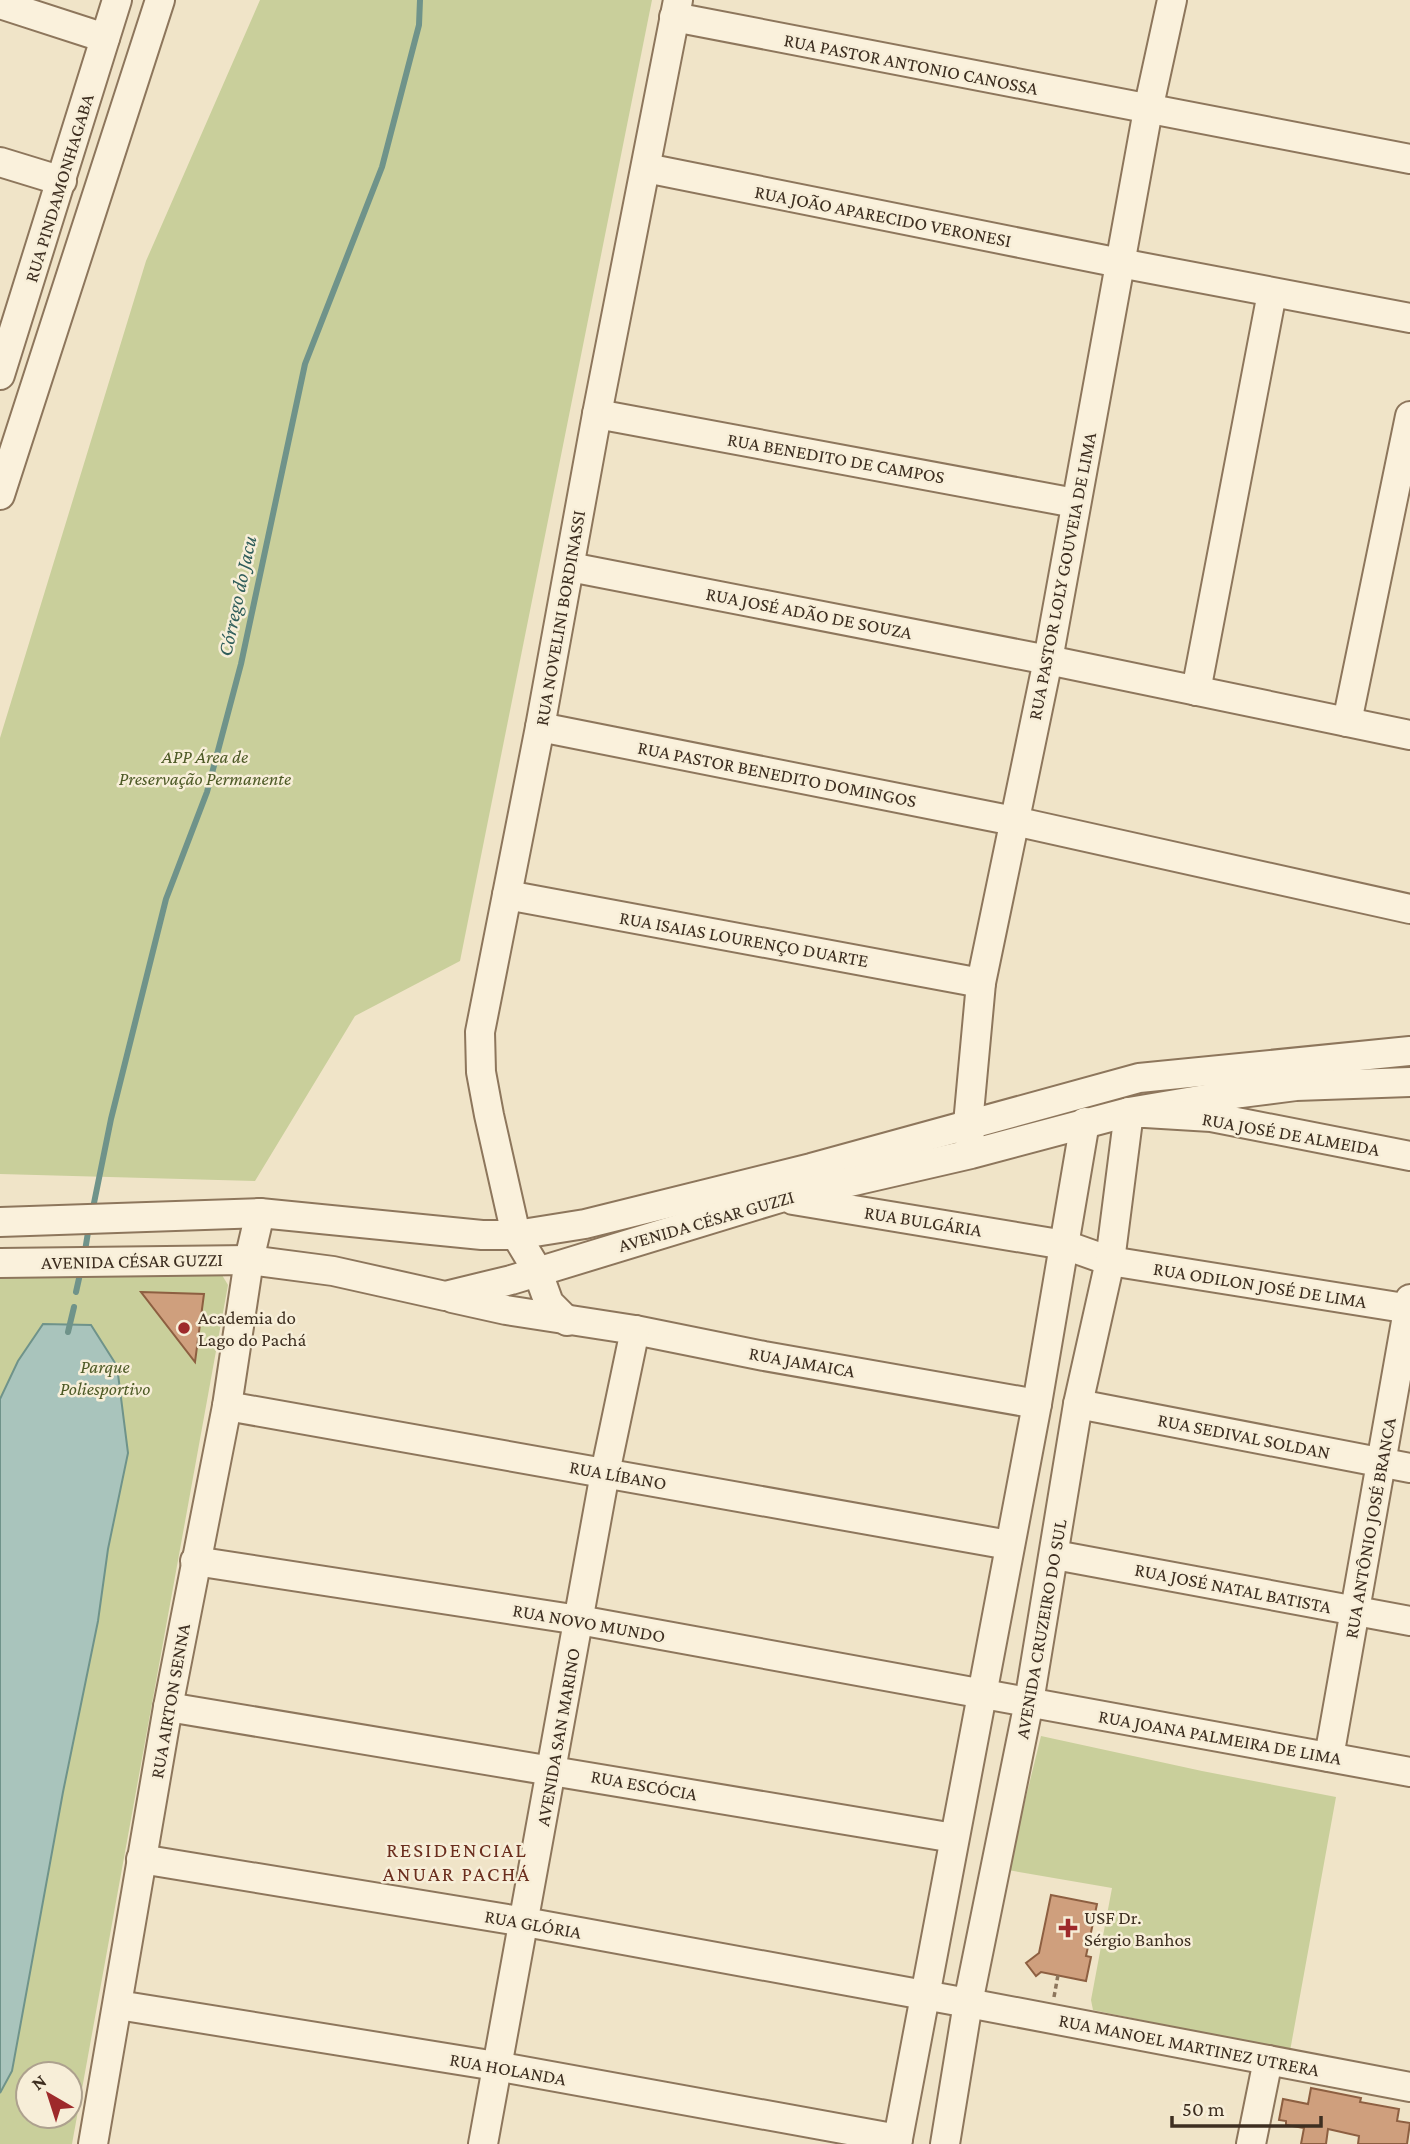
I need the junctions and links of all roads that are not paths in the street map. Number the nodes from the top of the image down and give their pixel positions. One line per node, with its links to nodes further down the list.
1 (117, 0): 6 (street, RUA PINDAMONHAGABA)
2 (160, 0): 19 (street)
3 (1172, 0): 7 (street, RUA PASTOR LOLY GOUVEIA DE LIMA)
4 (0, 4): 6 (street)
5 (676, 9): 7 (street, RUA PASTOR ANTONIO CANOSSA); 10 (street, RUA NOVELINI BORDINASSI)
6 (105, 38): 11 (street, RUA PINDAMONHAGABA)
7 (1149, 110): 8 (street, RUA PASTOR ANTONIO CANOSSA); 12 (street, RUA PASTOR LOLY GOUVEIA DE LIMA)
8 (1410, 159)
9 (0, 162): 11 (street)
10 (646, 168): 12 (street, RUA JOÃO APARECIDO VERONESI); 17 (street, RUA NOVELINI BORDINASSI)
11 (62, 181): 15 (street, RUA PINDAMONHAGABA)
12 (1120, 264): 13 (street, RUA JOÃO APARECIDO VERONESI); 20 (street, RUA PASTOR LOLY GOUVEIA DE LIMA)
13 (1272, 293): 14 (street, RUA JOÃO APARECIDO VERONESI); 23 (street)
14 (1410, 318)
15 (6, 333): 16 (street, RUA PINDAMONHAGABA)
16 (0, 375)
17 (597, 414): 20 (street, RUA BENEDITO DE CAMPOS); 21 (street, RUA NOVELINI BORDINASSI)
18 (1410, 416): 24 (street)
19 (0, 495)
20 (1076, 503): 22 (street, RUA PASTOR LOLY GOUVEIA DE LIMA)
21 (570, 567): 22 (street, RUA JOSÉ ADÃO DE SOUZA); 25 (street, RUA NOVELINI BORDINASSI)
22 (1048, 660): 23 (street, RUA JOSÉ ADÃO DE SOUZA); 27 (street, RUA PASTOR LOLY GOUVEIA DE LIMA)
23 (1196, 691): 24 (street, RUA JOSÉ ADÃO DE SOUZA)
24 (1347, 722): 26 (street, RUA JOSÉ ADÃO DE SOUZA)
25 (540, 727): 27 (street, RUA PASTOR BENEDITO DOMINGOS); 28 (street, RUA NOVELINI BORDINASSI)
26 (1410, 735)
27 (1014, 821): 29 (street, RUA PASTOR BENEDITO DOMINGOS); 30 (street, RUA PASTOR LOLY GOUVEIA DE LIMA)
28 (507, 895): 30 (street, RUA ISAIAS LOURENÇO DUARTE); 42 (street, RUA NOVELINI BORDINASSI)
29 (1410, 909)
30 (981, 983): 35 (street, RUA PASTOR LOLY GOUVEIA DE LIMA)
31 (1410, 1051): 35 (street, AVENIDA CÉSAR GUZZI)
32 (1410, 1082): 33 (street, AVENIDA CÉSAR GUZZI)
33 (1129, 1112): 34 (street, AVENIDA CÉSAR GUZZI); 37 (street, RUA JOSÉ DE ALMEIDA); 45 (street, AVENIDA CRUZEIRO DO SUL)
34 (1085, 1122): 36 (street, AVENIDA CÉSAR GUZZI); 43 (street)
35 (968, 1124): 36 (street, RUA PASTOR LOLY GOUVEIA DE LIMA); 42 (street, AVENIDA CÉSAR GUZZI)
36 (971, 1154): 38 (street, AVENIDA CÉSAR GUZZI)
37 (1410, 1156)
38 (780, 1198): 43 (street, RUA BULGÁRIA); 47 (street, AVENIDA CÉSAR GUZZI)
39 (260, 1213): 40 (street, AVENIDA CÉSAR GUZZI); 41 (street, AVENIDA CÉSAR GUZZI); 44 (street, RUA AIRTON SENNA)
40 (0, 1222)
41 (482, 1235): 42 (street, AVENIDA CÉSAR GUZZI); 48 (street)
42 (516, 1235): 47 (street, RUA NOVELINI BORDINASSI)
43 (1065, 1245): 45 (street, RUA BULGÁRIA); 53 (street)
44 (249, 1259): 46 (street, AVENIDA CÉSAR GUZZI); 49 (street, AVENIDA CÉSAR GUZZI); 55 (street, RUA AIRTON SENNA)
45 (1110, 1261): 50 (street, RUA ODILON JOSÉ DE LIMA); 54 (street, AVENIDA CRUZEIRO DO SUL)
46 (0, 1263)
47 (537, 1270): 48 (street, AVENIDA CÉSAR GUZZI); 51 (street)
48 (488, 1285): 49 (street, AVENIDA CÉSAR GUZZI)
49 (445, 1296): 51 (street, RUA JAMAICA)
50 (1410, 1306): 56 (street, RUA ANTÔNIO JOSÉ BRANCA)
51 (566, 1321): 52 (street, RUA JAMAICA)
52 (635, 1329): 53 (street, RUA JAMAICA); 58 (street, AVENIDA SAN MARINO)
53 (1037, 1404): 59 (street)
54 (1078, 1404): 56 (street, RUA SEDIVAL SOLDAN); 60 (street, AVENIDA CRUZEIRO DO SUL)
55 (227, 1406): 58 (street, RUA LÍBANO); 61 (street, RUA AIRTON SENNA)
56 (1381, 1463): 57 (street, RUA SEDIVAL SOLDAN); 62 (street, RUA ANTÔNIO JOSÉ BRANCA)
57 (1410, 1468)
58 (605, 1473): 59 (street, RUA LÍBANO); 63 (street, AVENIDA SAN MARINO)
59 (1009, 1545): 65 (street)
60 (1055, 1555): 62 (street, RUA JOSÉ NATAL BATISTA); 66 (street, AVENIDA CRUZEIRO DO SUL)
61 (195, 1561): 63 (street, RUA NOVO MUNDO); 67 (street, RUA AIRTON SENNA)
62 (1355, 1610): 64 (street, RUA JOSÉ NATAL BATISTA); 68 (street, RUA ANTÔNIO JOSÉ BRANCA)
63 (579, 1620): 65 (street, RUA NOVO MUNDO); 69 (street, AVENIDA SAN MARINO)
64 (1410, 1621)
65 (981, 1693): 66 (street, RUA NOVO MUNDO); 71 (street)
66 (1029, 1702): 68 (street, RUA JOANA PALMEIRA DE LIMA); 75 (street, AVENIDA CRUZEIRO DO SUL)
67 (168, 1707): 69 (street, RUA ESCÓCIA); 72 (street, RUA AIRTON SENNA)
68 (1329, 1757): 70 (street, RUA JOANA PALMEIRA DE LIMA)
69 (552, 1770): 71 (street, RUA ESCÓCIA); 73 (street, AVENIDA SAN MARINO)
70 (1410, 1772)
71 (954, 1838): 74 (street)
72 (141, 1860): 73 (street, RUA GLÓRIA); 76 (street, RUA AIRTON SENNA)
73 (525, 1922): 74 (street, RUA GLÓRIA); 78 (street, AVENIDA SAN MARINO)
74 (925, 1995): 75 (street, RUA GLÓRIA); 80 (street)
75 (968, 2003): 77 (street, RUA MANOEL MARTINEZ UTRERA); 83 (street, AVENIDA CRUZEIRO DO SUL)
76 (118, 2005): 78 (street, RUA HOLANDA); 81 (street, RUA AIRTON SENNA)
77 (1268, 2060): 79 (street, RUA MANOEL MARTINEZ UTRERA); 84 (street)
78 (496, 2066): 80 (street, RUA HOLANDA); 82 (street, AVENIDA SAN MARINO)
79 (1410, 2087)
80 (897, 2141)
81 (93, 2144)
82 (483, 2144)
83 (945, 2144)
84 (1251, 2144)

